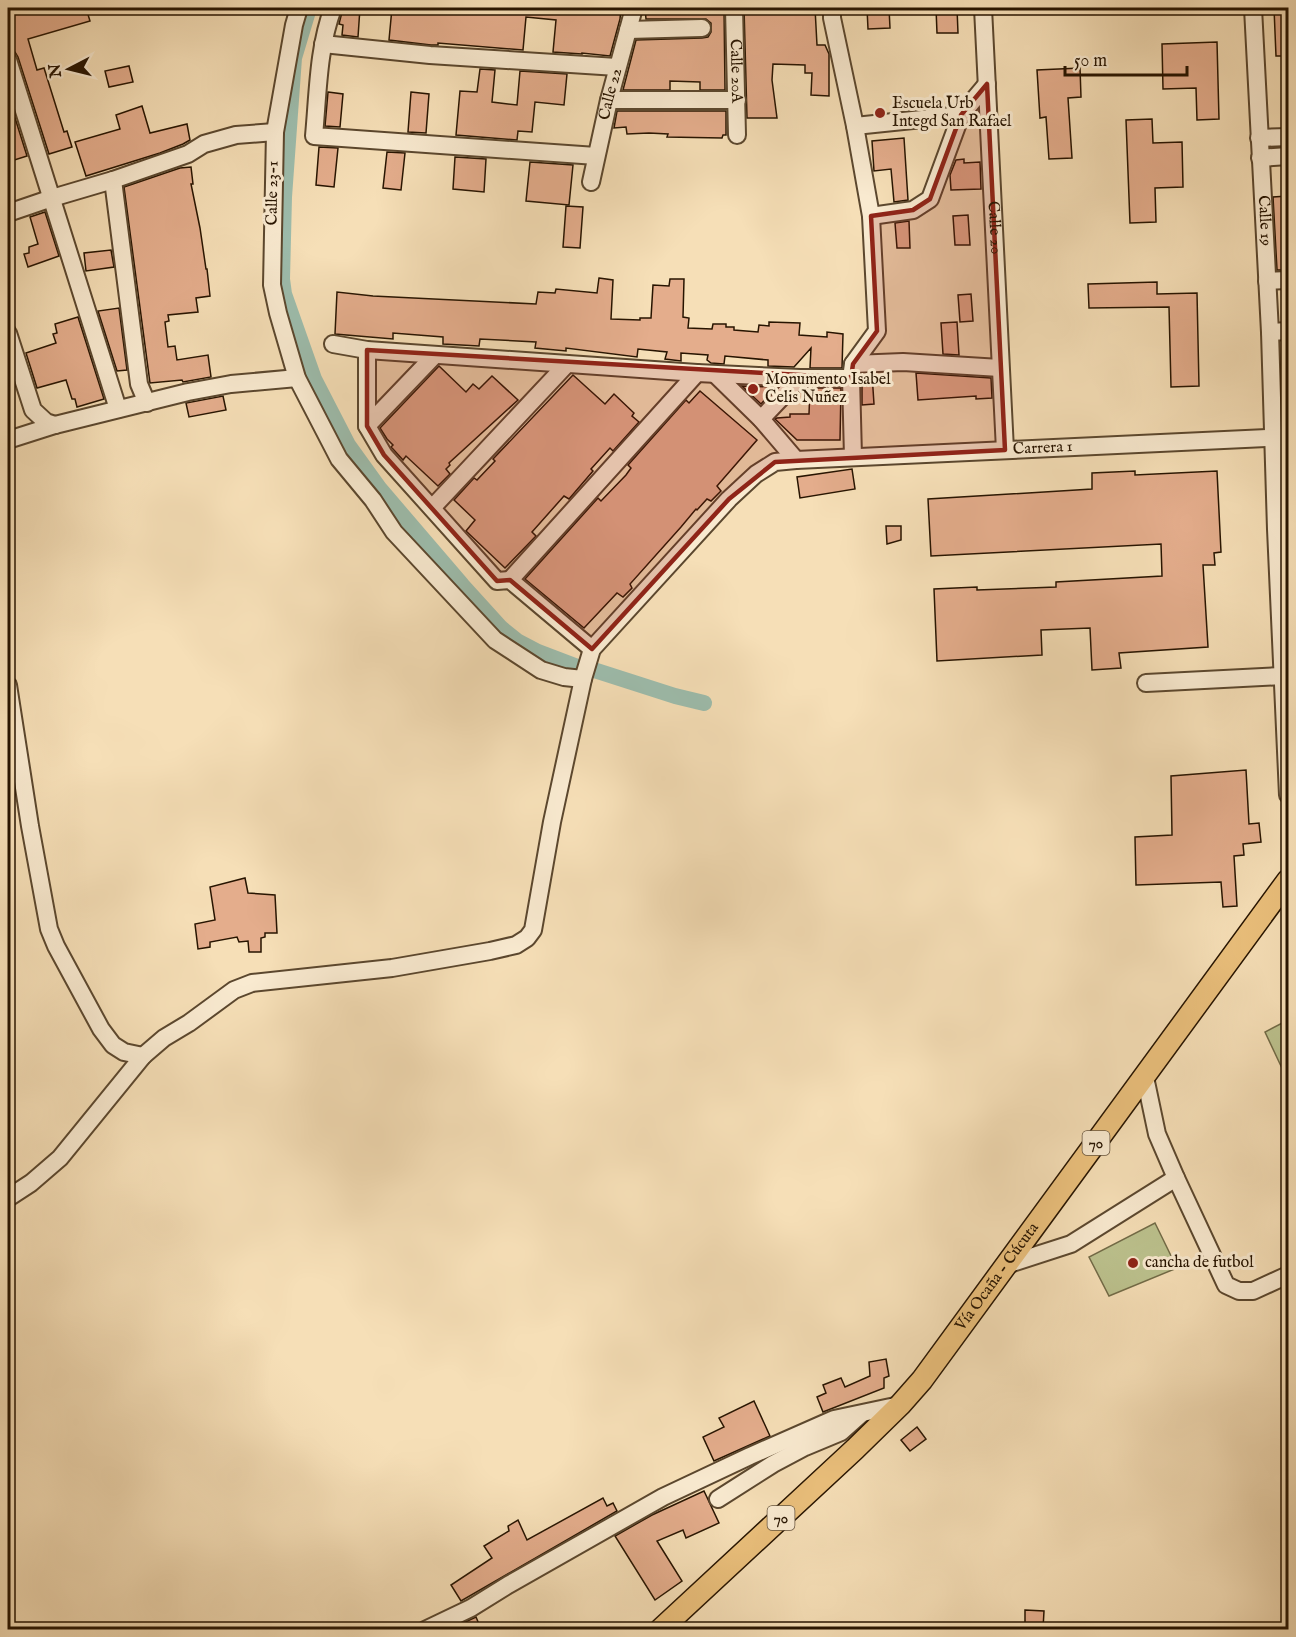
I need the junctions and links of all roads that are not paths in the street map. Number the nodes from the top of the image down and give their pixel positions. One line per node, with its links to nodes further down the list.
1 (299, 8): 18 (street, Calle 23-1)
2 (333, 8): 10 (street)
3 (634, 8): 9 (street, Calle 22)
4 (734, 8): 15 (street, Calle 20A)
5 (832, 8): 17 (street)
6 (983, 8): 13 (street, Calle 20)
7 (1252, 8): 21 (street, Calle 19)
8 (702, 28): 9 (street)
9 (628, 30): 12 (street, Calle 22)
10 (323, 44): 12 (street); 22 (street)
11 (8, 60): 27 (street)
12 (617, 67): 14 (street, Calle 22)
13 (987, 84): 16 (street); 39 (street, Calle 20)
14 (609, 100): 15 (street); 22 (street, Calle 22)
15 (737, 100): 19 (street, Calle 20A)
16 (961, 115): 17 (street); 29 (street)
17 (855, 126): 29 (street)
18 (275, 132): 25 (street); 43 (street, Calle 23-1)
19 (737, 135)
20 (1288, 136): 21 (street)
21 (1259, 138): 24 (street, Calle 19)
22 (596, 156): 26 (street, Calle 22)
23 (1288, 156): 24 (street)
24 (1260, 158): 31 (street, Calle 19)
25 (113, 180): 27 (street); 45 (street)
26 (591, 182)
27 (52, 198): 28 (street); 46 (street)
28 (8, 213)
29 (870, 216): 40 (street)
30 (1288, 280): 31 (street)
31 (1267, 281): 33 (street, Calle 19)
32 (1288, 331): 33 (street)
33 (1270, 332): 50 (street, Calle 19)
34 (8, 333): 48 (street)
35 (333, 344): 36 (street)
36 (367, 350): 37 (street); 49 (street)
37 (435, 355): 38 (street); 49 (street)
38 (567, 364): 41 (street); 55 (street)
39 (1000, 368): 40 (street); 52 (street, Calle 20)
40 (852, 371): 44 (street); 53 (street)
41 (697, 373): 42 (street); 57 (street)
42 (716, 374): 44 (street); 47 (street)
43 (297, 378): 45 (street); 60 (street, Calle 23-1)
44 (800, 378): 47 (street)
45 (147, 402): 46 (street)
46 (118, 409): 48 (street)
47 (761, 419): 54 (street)
48 (55, 425): 51 (street)
49 (367, 426): 55 (street)
50 (1281, 437): 52 (street, Carrera 1); 56 (street, Calle 19)
51 (8, 440)
52 (1005, 450): 53 (street, Carrera 1)
53 (853, 457): 54 (street, Carrera 1)
54 (796, 460): 58 (street, Carrera 1)
55 (432, 508): 57 (street)
56 (1282, 529): 59 (street, Calle 19)
57 (510, 580): 58 (street)
58 (592, 649): 60 (street)
59 (1282, 676): 61 (street); 63 (street, Calle 19)
60 (583, 679): 65 (street)
61 (1146, 683)
62 (8, 685): 65 (street)
63 (1288, 795)
64 (1288, 880): 66 (main road, Vía Ocaña - Cúcuta / 70)
65 (142, 1056): 68 (street)
66 (1145, 1077): 67 (street); 69 (main road, Vía Ocaña - Cúcuta / 70)
67 (1176, 1178): 69 (street); 70 (street)
68 (8, 1197)
69 (1006, 1265): 71 (main road, Vía Ocaña - Cúcuta / 70)
70 (1288, 1275)
71 (900, 1405): 72 (street); 75 (main road, Vía Ocaña - Cúcuta / 70)
72 (861, 1415): 73 (street); 74 (street)
73 (718, 1499)
74 (425, 1629)
75 (660, 1629)

